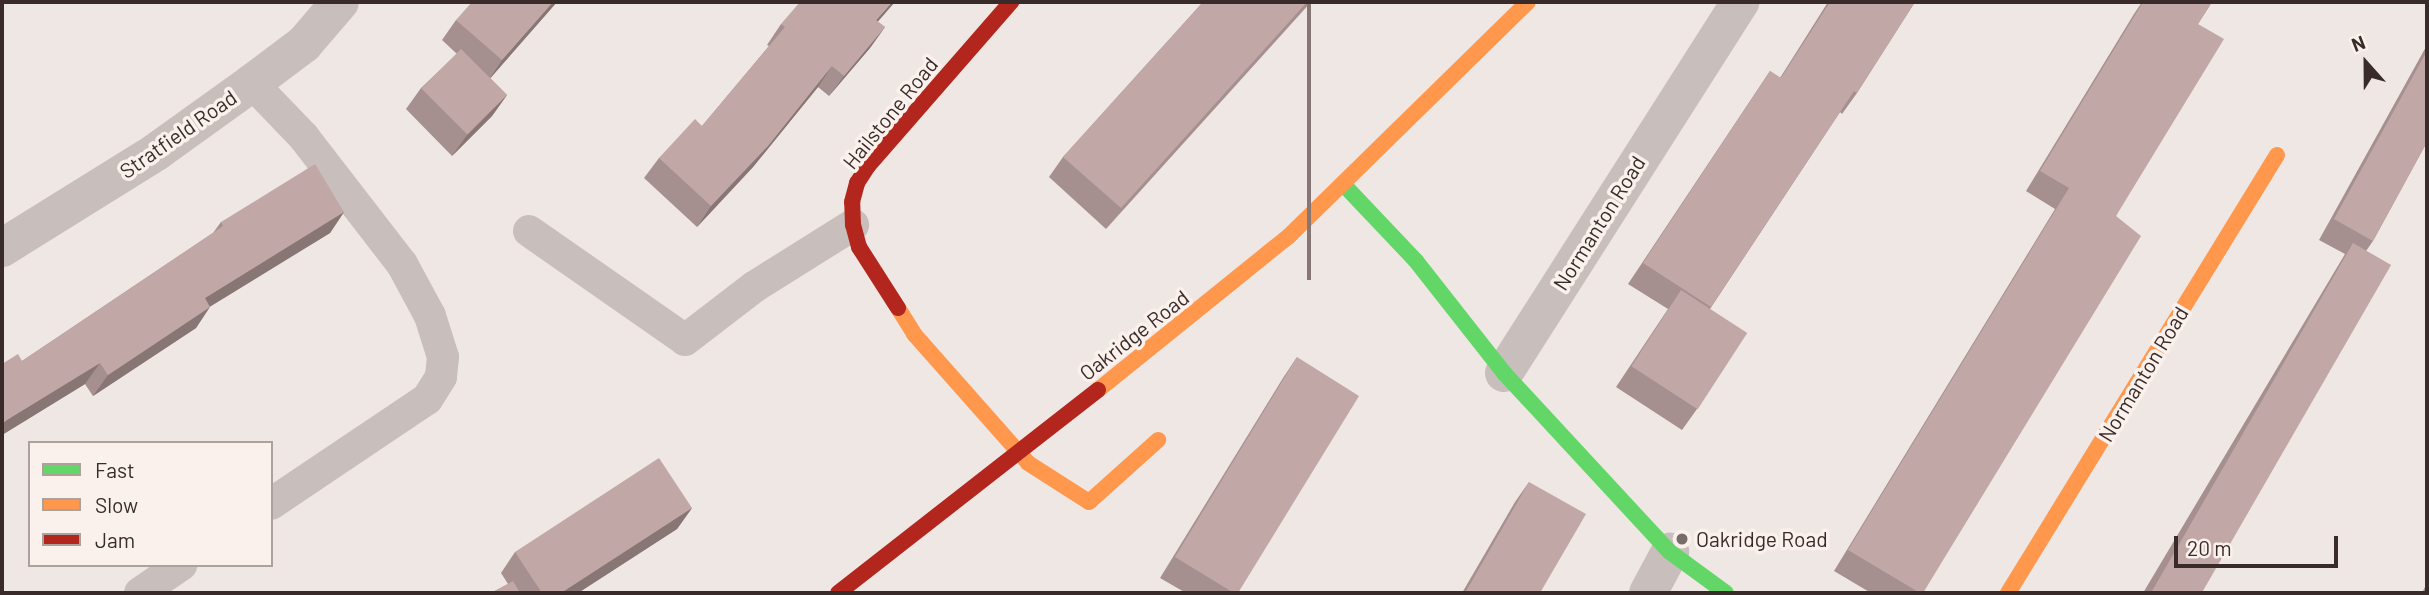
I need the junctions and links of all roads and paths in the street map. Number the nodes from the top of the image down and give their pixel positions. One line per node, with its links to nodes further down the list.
1 (340, 2): 5 (street, Stratfield Road)
2 (1011, 2): 8 (street, Hailstone Road)
3 (1528, 2): 7 (street, Oakridge Road)
4 (1740, 2): 11 (street, Normanton Road)
5 (252, 83): 10 (street, Stratfield Road); 14 (lane)
6 (2277, 155): 21 (street, Normanton Road)
7 (1344, 185): 11 (street); 13 (street, Oakridge Road)
8 (853, 225): 9 (lane); 13 (street, Hailstone Road)
9 (529, 232)
10 (2, 248)
11 (1503, 373): 15 (street)
12 (1158, 440): 13 (street)
13 (1023, 458): 18 (street, Oakridge Road)
14 (273, 503)
15 (1670, 552): 19 (street); 20 (street)
16 (178, 567): 17 (lane)
17 (140, 593)
18 (838, 593)
19 (1648, 593)
20 (1726, 593)
21 (2008, 593)

